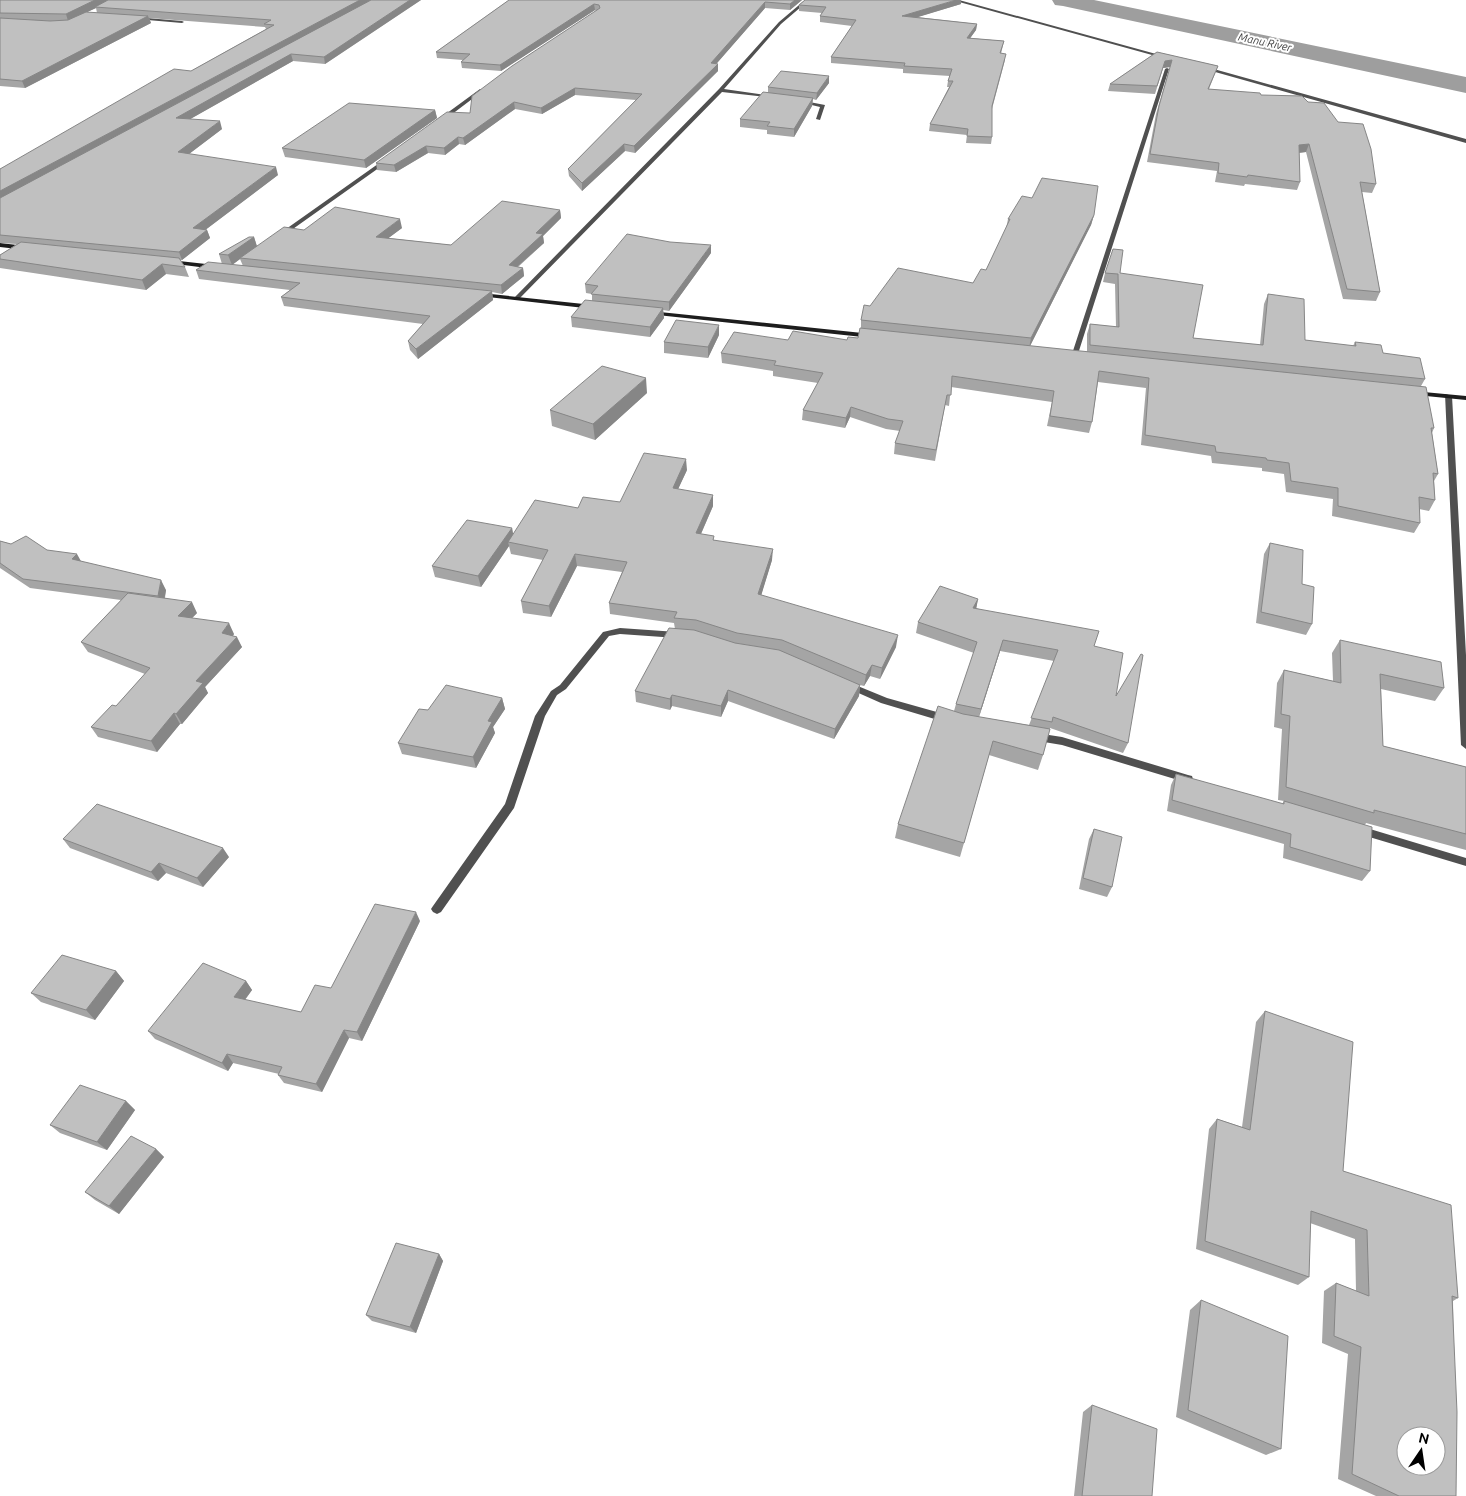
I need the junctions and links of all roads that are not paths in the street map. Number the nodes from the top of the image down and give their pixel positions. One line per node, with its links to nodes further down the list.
1 (807, 0): 9 (street)
2 (954, 0): 5 (street)
3 (134, 18): 4 (street)
4 (182, 22)
5 (1173, 59)
6 (1200, 66): 14 (street)
7 (1167, 69): 29 (street)
8 (490, 84): 13 (street)
9 (721, 90): 10 (street); 24 (street)
10 (778, 98)
11 (797, 101): 12 (street)
12 (818, 118)
13 (435, 124)
14 (1466, 141)
15 (396, 153): 16 (street)
16 (272, 241)
17 (0, 245): 18 (main road)
18 (20, 247): 19 (main road); 20 (street)
19 (30, 248)
20 (7, 255)
21 (165, 262): 22 (main road)
22 (223, 268)
23 (469, 293): 24 (main road)
24 (517, 298): 25 (main road)
25 (597, 307)
26 (647, 312): 27 (main road)
27 (875, 336)
28 (1064, 356): 29 (main road)
29 (1074, 357): 30 (main road)
30 (1084, 358)
31 (1409, 392): 32 (main road)
32 (1448, 396): 33 (main road); 38 (street)
33 (1466, 398)
34 (687, 635): 42 (street)
35 (841, 682): 36 (street)
36 (960, 723)
37 (1024, 734): 39 (street)
38 (1466, 746)
39 (1203, 783)
40 (1353, 828): 41 (street)
41 (1466, 862)
42 (437, 908)

